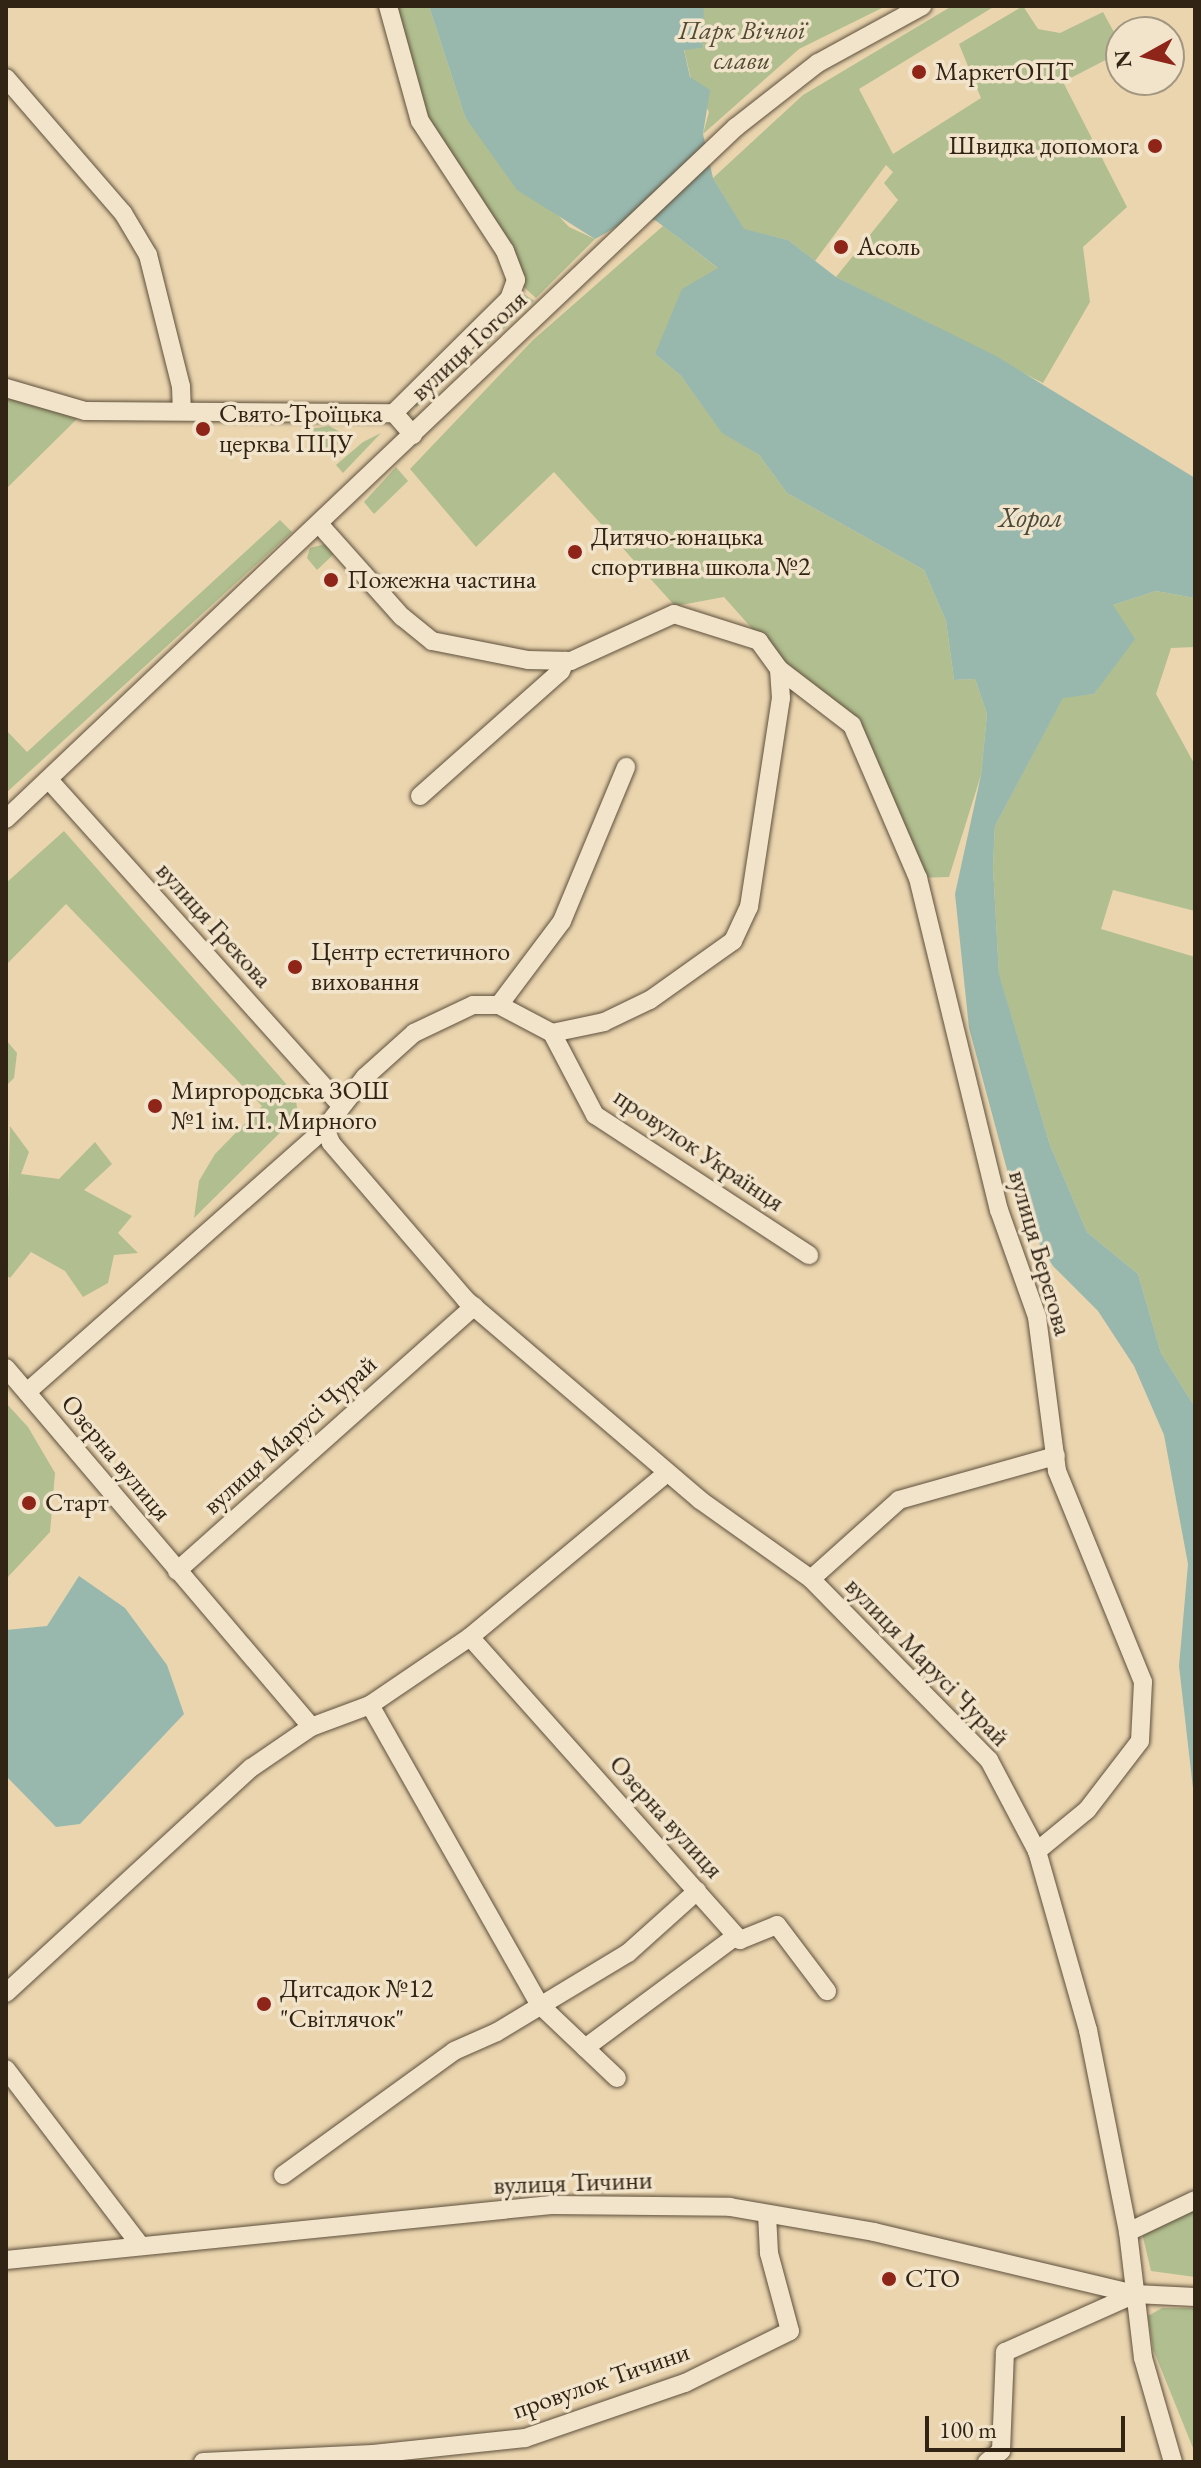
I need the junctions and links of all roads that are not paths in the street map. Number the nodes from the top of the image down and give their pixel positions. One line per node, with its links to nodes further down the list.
1 (388, 6): 6 (street)
2 (922, 6): 7 (street, вулиця Гоголя)
3 (10, 87): 5 (street)
4 (6, 388): 5 (street)
5 (182, 411): 6 (street)
6 (394, 413): 7 (street)
7 (413, 435): 8 (street, вулиця Гоголя)
8 (321, 526): 9 (street); 12 (street, вулиця Гоголя)
9 (565, 661): 10 (street, вулиця Берегова); 13 (street)
10 (779, 669): 16 (street); 23 (street, вулиця Берегова)
11 (626, 767): 15 (street)
12 (49, 780): 14 (street, вулиця Гоголя); 17 (street, вулиця Грекова)
13 (420, 796)
14 (6, 819)
15 (499, 1005): 16 (street); 17 (street)
16 (552, 1033): 19 (street, провулок Українця)
17 (340, 1104): 18 (street)
18 (325, 1128): 20 (street, вулиця Марусі Чурай); 22 (street)
19 (809, 1255)
20 (474, 1306): 24 (street, вулиця Марусі Чурай); 25 (street, вулиця Марусі Чурай)
21 (6, 1368): 22 (street, Озерна вулиця)
22 (27, 1392): 25 (street, Озерна вулиця)
23 (1056, 1456): 26 (street); 30 (street, вулиця Берегова)
24 (667, 1473): 26 (street, вулиця Марусі Чурай); 27 (street)
25 (177, 1571): 29 (street, Озерна вулиця)
26 (811, 1579): 30 (street, вулиця Марусі Чурай)
27 (470, 1637): 28 (street); 31 (street, Озерна вулиця)
28 (370, 1705): 29 (street); 35 (street)
29 (311, 1727): 34 (street)
30 (1037, 1851): 42 (street, вулиця Марусі Чурай)
31 (697, 1891): 32 (street, Озерна вулиця); 35 (street)
32 (736, 1936): 33 (street); 36 (street)
33 (827, 1991)
34 (6, 1993)
35 (540, 2005): 36 (street); 39 (street)
36 (585, 2048): 38 (street)
37 (6, 2069): 43 (street)
38 (617, 2078)
39 (283, 2175)
40 (1195, 2200): 42 (street)
41 (767, 2214): 43 (street, вулиця Тичини); 45 (street, вулиця Тичини); 47 (street, провулок Тичини)
42 (1128, 2232): 45 (street, вулиця Марусі Чурай)
43 (140, 2245): 44 (street, вулиця Тичини)
44 (6, 2260)
45 (1135, 2294): 46 (street, вулиця Тичини); 48 (street); 49 (street, вулиця Марусі Чурай)
46 (1195, 2297)
47 (203, 2462)
48 (987, 2462)
49 (1173, 2462)

